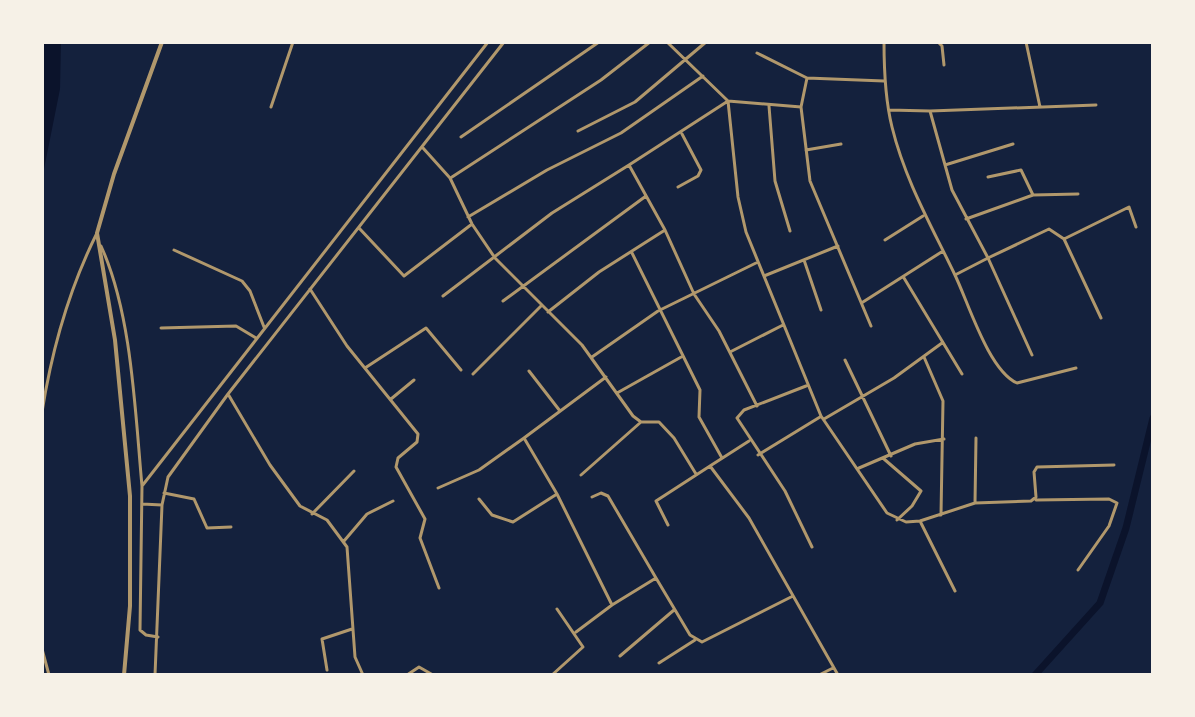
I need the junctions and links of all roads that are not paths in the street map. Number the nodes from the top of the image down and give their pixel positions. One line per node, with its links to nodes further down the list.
1 (162, 42): 50 (street)
2 (293, 42): 22 (street)
3 (488, 42): 73 (street)
4 (504, 42): 32 (street)
5 (599, 42): 29 (street)
6 (650, 42): 37 (street)
7 (667, 42): 14 (street)
8 (706, 42): 14 (street)
9 (884, 42): 10 (street); 18 (street)
10 (896, 42)
11 (938, 42): 15 (street)
12 (1026, 42): 24 (street)
13 (757, 53): 17 (street)
14 (686, 59): 16 (street); 27 (street)
15 (944, 65)
16 (703, 76): 19 (street); 43 (street)
17 (807, 78): 18 (street); 23 (street)
18 (884, 81): 25 (street)
19 (728, 101): 20 (street); 28 (street); 61 (street)
20 (769, 104): 23 (street); 49 (street)
21 (1096, 105): 24 (street)
22 (271, 107)
23 (801, 107): 33 (street)
24 (1040, 107): 26 (street)
25 (889, 110): 26 (street); 42 (street)
26 (930, 111): 35 (street)
27 (578, 131)
28 (682, 134): 34 (street); 38 (street)
29 (461, 137)
30 (841, 144): 33 (street)
31 (1013, 144): 35 (street)
32 (423, 148): 37 (street); 47 (street)
33 (806, 150): 54 (street)
34 (629, 165): 41 (street); 58 (street)
35 (945, 165): 44 (street)
36 (988, 177): 40 (street)
37 (450, 178): 43 (street)
38 (678, 187)
39 (1078, 194): 40 (street)
40 (1033, 195): 44 (street)
41 (646, 196): 48 (street); 65 (street)
42 (923, 215): 53 (street); 57 (street)
43 (468, 217): 45 (street)
44 (966, 219): 59 (street)
45 (472, 224): 47 (street); 58 (street)
46 (1136, 227): 51 (street)
47 (359, 228): 66 (street)
48 (665, 230): 56 (street); 67 (street)
49 (790, 231)
50 (97, 233): 52 (street); 105 (street)
51 (1064, 239): 59 (street); 76 (street)
52 (98, 240): 122 (street); 159 (street)
53 (885, 240)
54 (838, 246): 60 (street); 70 (street)
55 (174, 250): 80 (street)
56 (631, 251): 74 (street); 75 (street)
57 (943, 251): 62 (street); 64 (street)
58 (495, 258): 65 (street); 68 (street)
59 (988, 258): 62 (street); 85 (street)
60 (804, 260): 63 (street); 72 (street)
61 (758, 262): 63 (street); 67 (street)
62 (955, 275): 91 (street)
63 (764, 276): 78 (street)
64 (904, 278): 70 (street); 83 (street)
65 (522, 287): 69 (street); 71 (street)
66 (310, 289): 77 (street); 90 (street)
67 (694, 294): 74 (street); 84 (street)
68 (443, 296)
69 (503, 301)
70 (863, 302): 79 (street)
71 (541, 306): 75 (street); 94 (street)
72 (821, 310)
73 (277, 311): 77 (street); 80 (street)
74 (658, 311): 86 (street); 87 (street)
75 (548, 312): 87 (street)
76 (1101, 318)
77 (287, 319): 100 (street)
78 (783, 324): 84 (street); 98 (street)
79 (871, 326)
80 (264, 327): 82 (street)
81 (161, 328): 82 (street)
82 (256, 338): 122 (street)
83 (942, 343): 88 (street); 95 (street)
84 (730, 352): 103 (street)
85 (1032, 355)
86 (683, 356): 99 (street); 114 (street)
87 (592, 357): 96 (street)
88 (924, 357): 101 (street); 110 (street)
89 (845, 360): 101 (street)
90 (365, 368): 92 (street); 102 (street)
91 (1076, 368)
92 (461, 370)
93 (529, 371): 104 (street)
94 (473, 374)
95 (962, 374)
96 (606, 377): 99 (street); 104 (street)
97 (414, 380): 102 (street)
98 (808, 385): 103 (street); 106 (street)
99 (617, 393): 107 (street)
100 (228, 394): 124 (street); 133 (street)
101 (860, 398): 106 (street); 113 (street)
102 (391, 399): 143 (street)
103 (757, 406): 111 (street)
104 (560, 411): 108 (street)
105 (42, 412)
106 (822, 418): 112 (street); 118 (street)
107 (641, 422): 120 (street); 121 (street)
108 (524, 438): 123 (street); 125 (street)
109 (976, 438): 130 (street)
110 (944, 439): 113 (street); 134 (street)
111 (749, 441): 112 (street); 114 (street)
112 (758, 455): 140 (street)
113 (891, 456): 115 (street)
114 (722, 458): 117 (street)
115 (884, 459): 118 (street); 135 (street)
116 (1114, 465): 128 (street)
117 (710, 466): 120 (street); 145 (street)
118 (859, 468): 135 (street)
119 (354, 471): 133 (street)
120 (696, 474): 137 (street)
121 (581, 475)
122 (142, 486): 131 (street)
123 (438, 488)
124 (163, 493): 132 (street); 138 (street)
125 (557, 494): 127 (street); 146 (street)
126 (592, 497): 142 (street)
127 (479, 499)
128 (1034, 500): 130 (street); 141 (street)
129 (393, 501): 139 (street)
130 (975, 503): 134 (street)
131 (141, 504): 132 (street); 151 (street)
132 (162, 505): 151 (street)
133 (312, 514): 139 (street)
134 (941, 515): 136 (street)
135 (897, 520): 136 (street)
136 (920, 521): 144 (street)
137 (668, 525)
138 (231, 527)
139 (344, 541): 149 (street)
140 (812, 547)
141 (1078, 570)
142 (656, 578): 146 (street); 148 (street)
143 (439, 588)
144 (955, 591)
145 (791, 597): 152 (street); 156 (street)
146 (612, 605): 150 (street)
147 (557, 609): 150 (street)
148 (674, 610): 152 (street); 154 (street)
149 (353, 628): 157 (street); 161 (street)
150 (575, 633): 164 (street)
151 (156, 637): 160 (street)
152 (695, 640): 155 (street)
153 (42, 649): 158 (street)
154 (620, 656)
155 (659, 663)
156 (834, 667): 165 (street); 166 (street)
157 (327, 670)
158 (49, 675)
159 (124, 675)
160 (155, 675)
161 (363, 675)
162 (407, 675): 163 (street)
163 (433, 675)
164 (552, 675)
165 (819, 675)
166 (838, 675)

